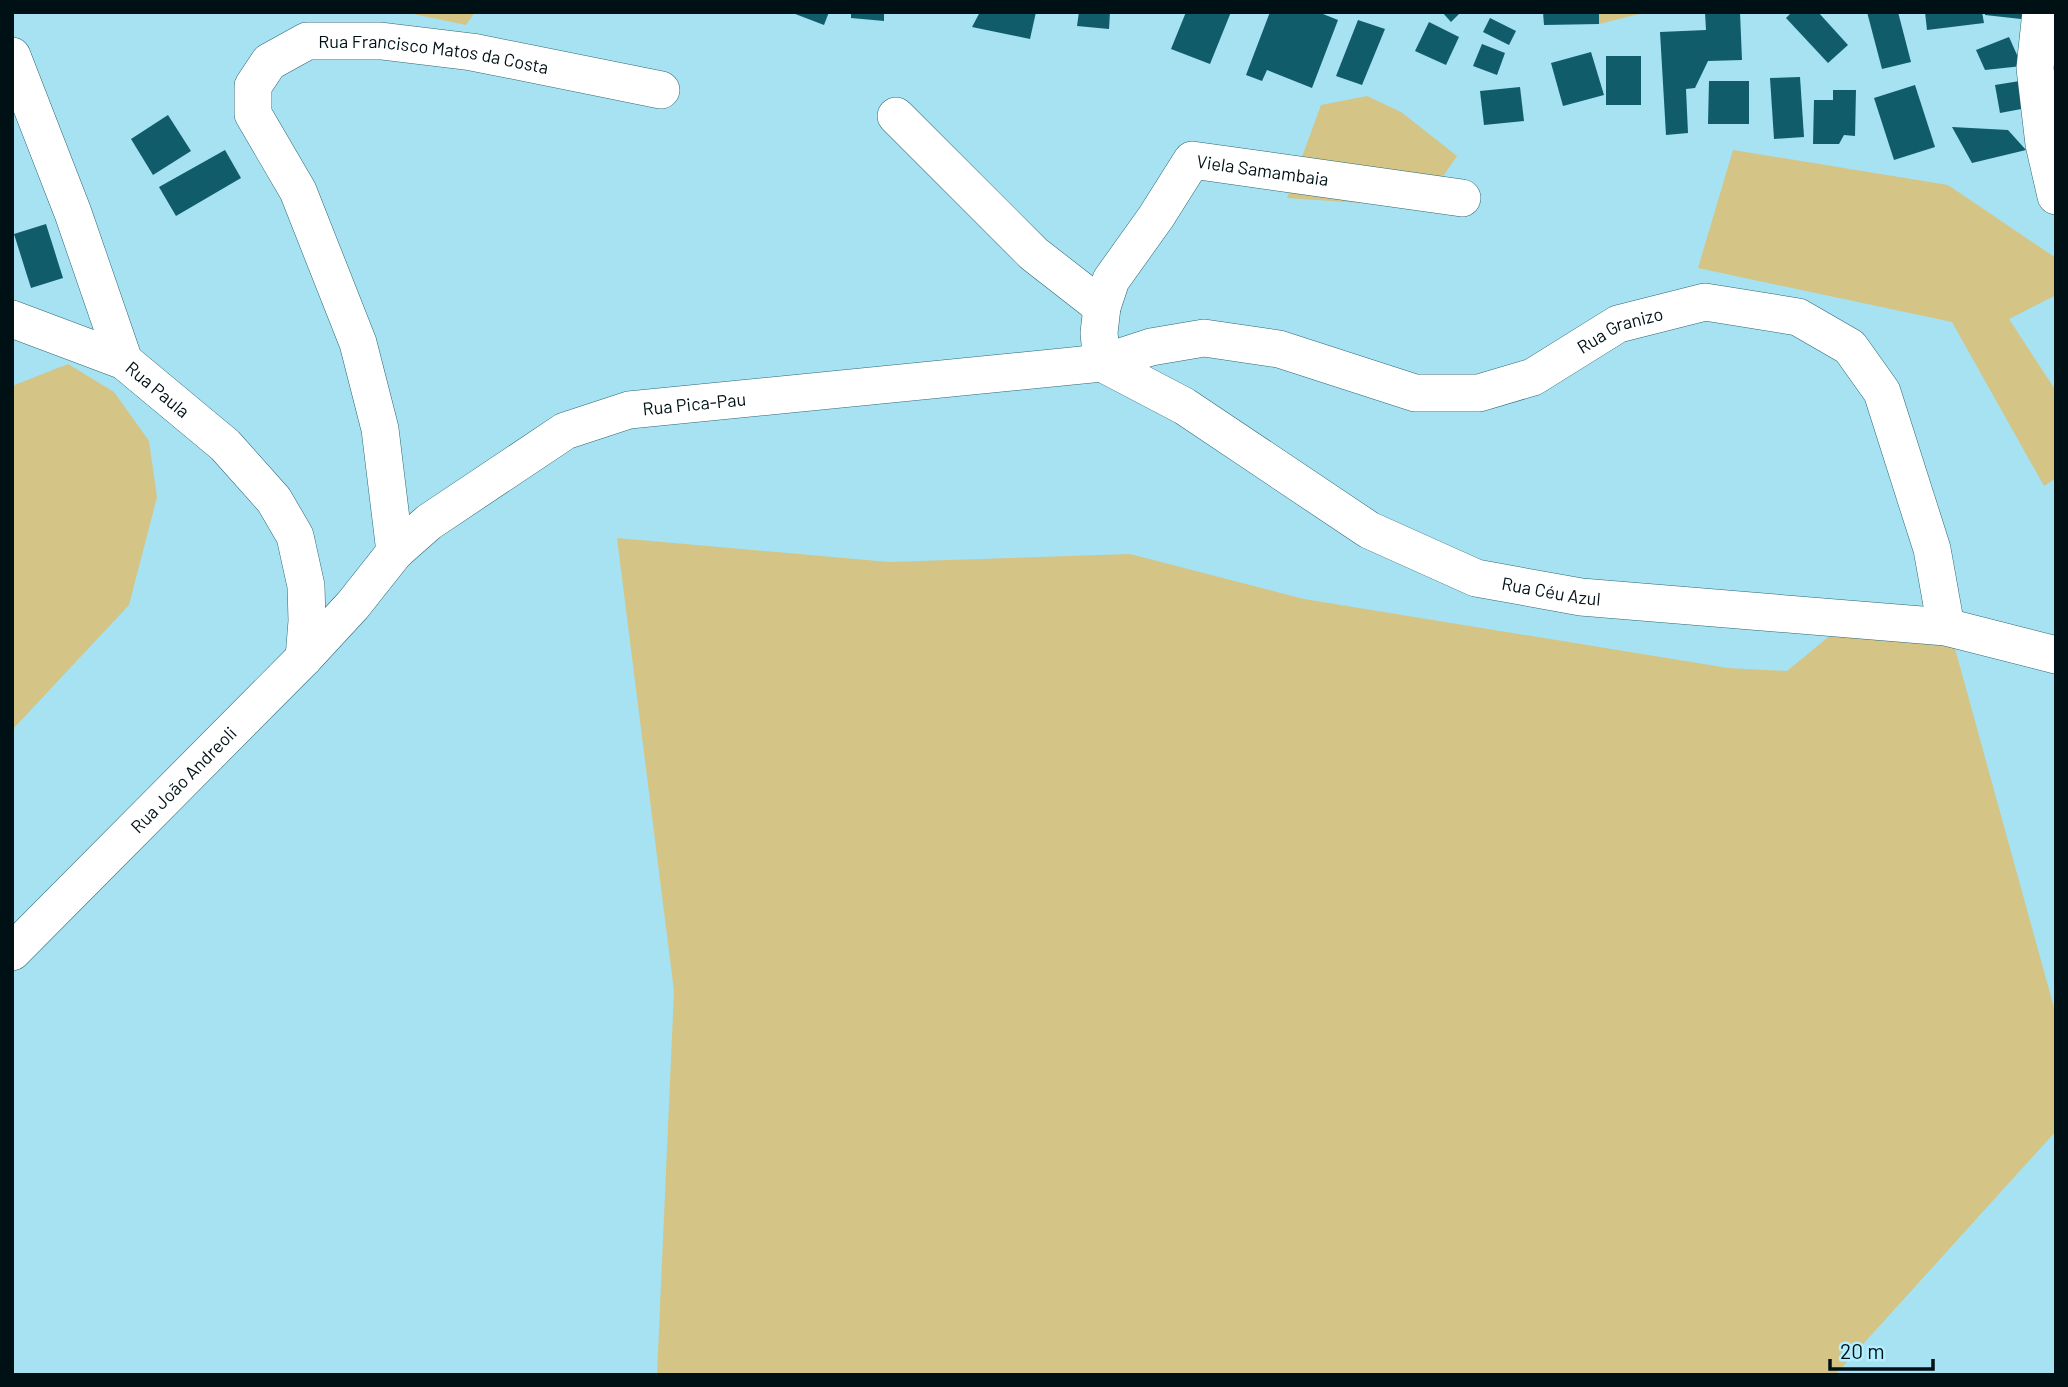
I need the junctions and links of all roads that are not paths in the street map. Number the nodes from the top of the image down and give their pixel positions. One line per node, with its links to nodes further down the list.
1 (2041, 12): 5 (street)
2 (12, 56): 9 (street, Rua Paula)
3 (661, 90): 11 (street, Rua Francisco Matos da Costa)
4 (896, 116): 7 (street)
5 (2056, 196)
6 (1462, 198): 7 (street, Viela Samambaia)
7 (1102, 307): 10 (street, Viela Samambaia)
8 (12, 319): 9 (street)
9 (124, 361): 15 (street, Rua Paula)
10 (1102, 363): 11 (street, Rua Pica-Pau); 13 (street, Rua Céu Azul); 13 (street, Rua Granizo)
11 (395, 552): 12 (street, Rua Pica-Pau)
12 (353, 604): 15 (street, Rua João Andreoli)
13 (1946, 627): 14 (street, Rua Céu Azul)
14 (2056, 654)
15 (304, 658): 16 (street, Rua João Andreoli)
16 (12, 951)

